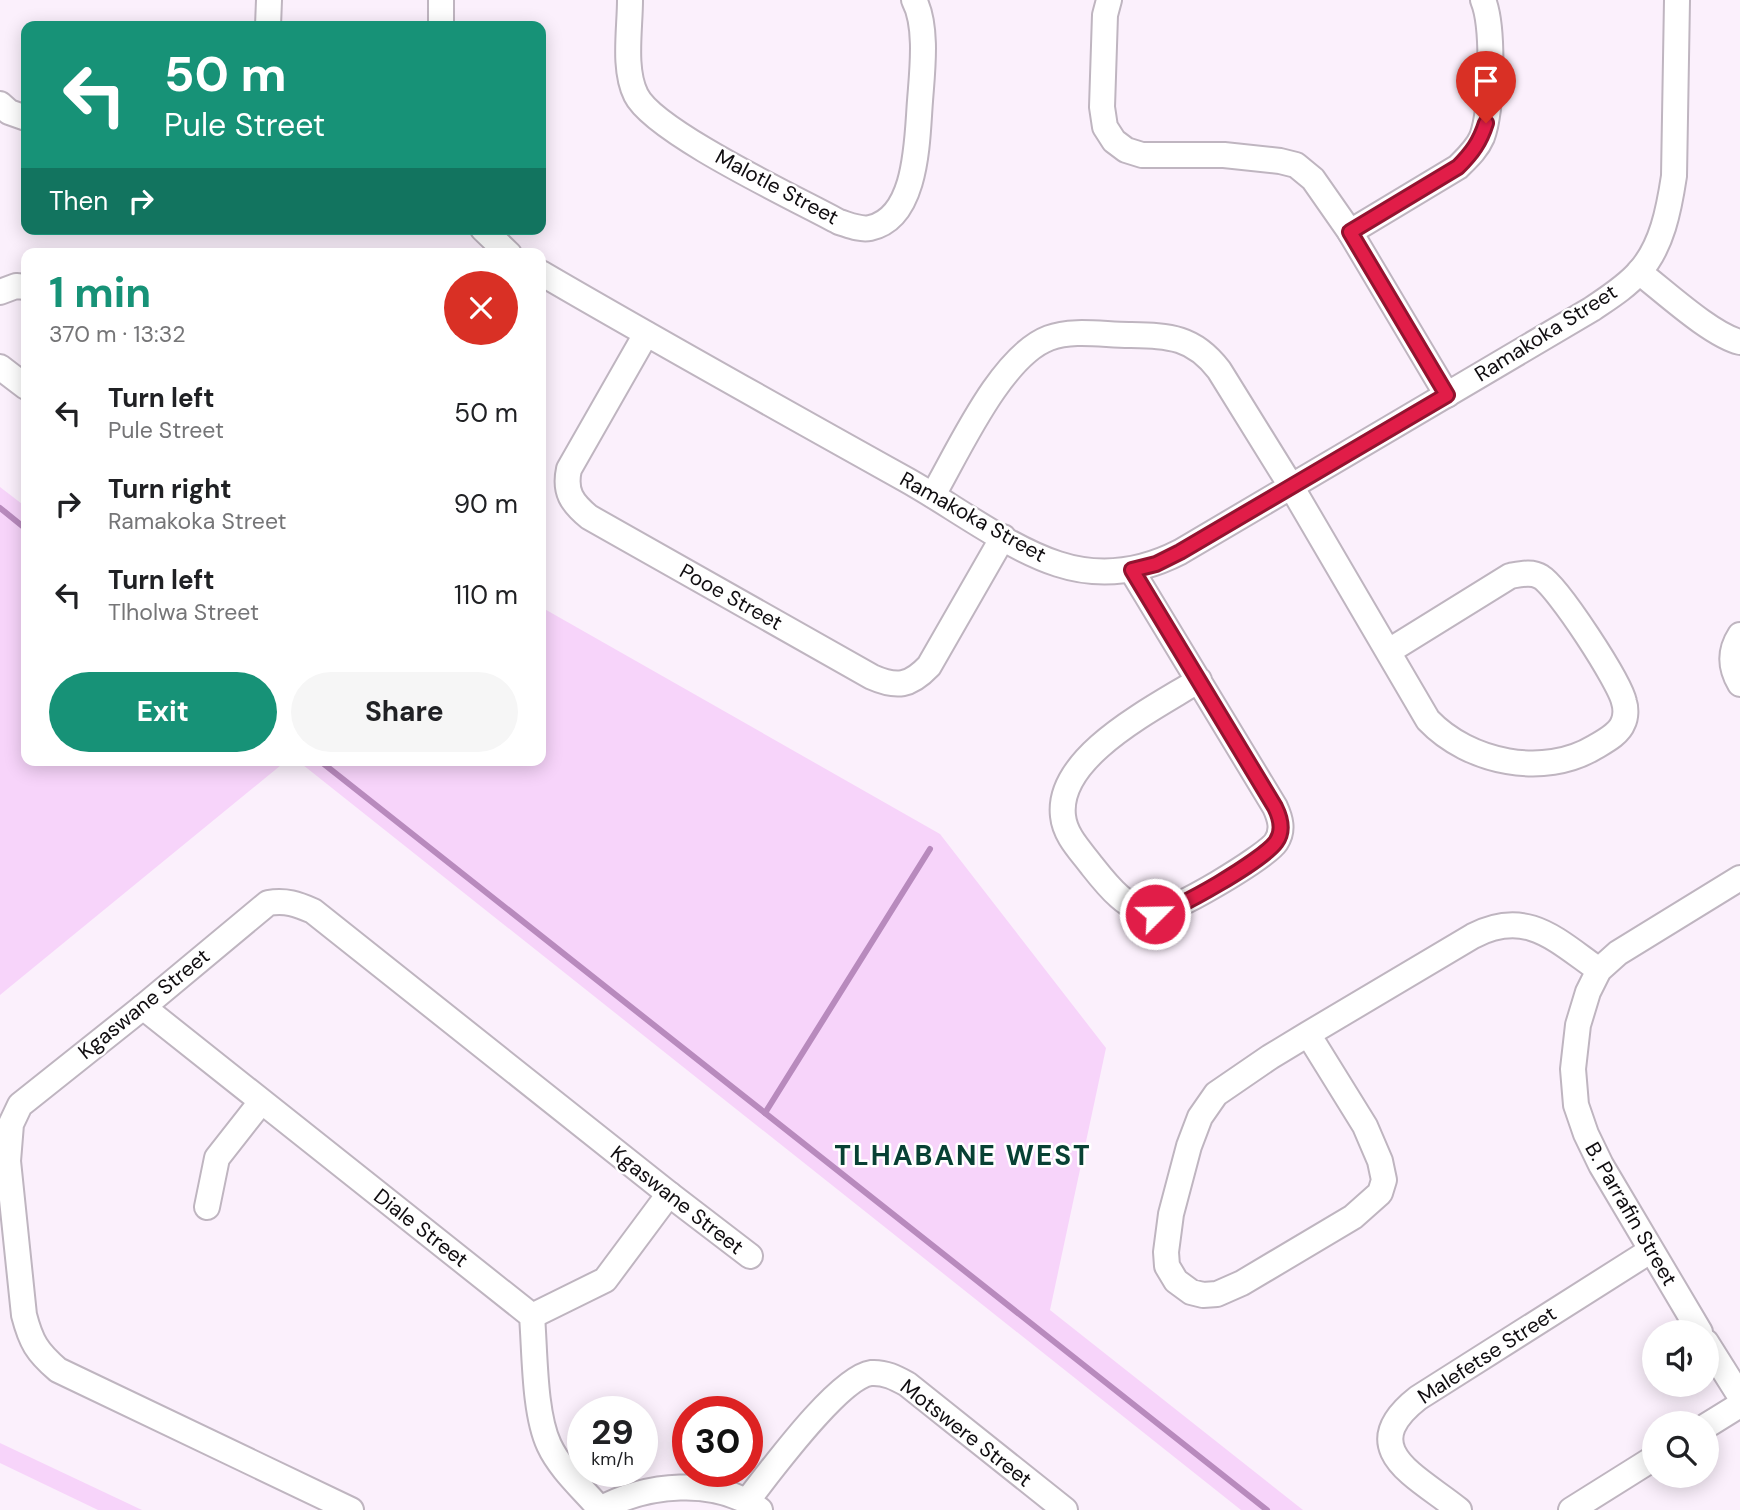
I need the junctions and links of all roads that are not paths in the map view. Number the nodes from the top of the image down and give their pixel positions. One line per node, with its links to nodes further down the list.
1 (269, 0): 8 (street)
2 (441, 0): 9 (street)
3 (630, 0): 4 (street, Malotle Street)
4 (914, 0)
5 (1109, 0): 12 (street)
6 (1483, 0): 12 (street)
7 (1677, 0): 15 (street, Ramakoka Street)
8 (268, 21)
9 (441, 21)
10 (0, 104): 11 (street)
11 (21, 116)
12 (1350, 232): 23 (street)
13 (489, 235): 14 (street)
14 (503, 248)
15 (1639, 272): 20 (street); 23 (street, Ramakoka Street)
16 (546, 276): 19 (street, Ramakoka Street)
17 (21, 286): 18 (street)
18 (0, 292)
19 (646, 334): 25 (street, Ramakoka Street); 26 (street, Pooe Street)
20 (1740, 342)
21 (0, 367): 22 (street)
22 (21, 383)
23 (1447, 395): 24 (street, Ramakoka Street)
24 (1291, 486): 25 (street); 27 (street, Ramakoka Street); 29 (street)
25 (933, 495): 26 (street, Ramakoka Street)
26 (1003, 537): 27 (street, Ramakoka Street)
27 (1132, 570): 30 (street)
28 (1740, 635): 31 (street)
29 (1389, 651): 29 (street)
30 (1199, 680): 30 (street)
31 (1740, 684)
32 (1740, 878): 33 (street, B. Parrafin Street)
33 (1599, 970): 35 (street); 39 (street, B. Parrafin Street)
34 (143, 1007): 36 (street, Diale Street); 37 (street, Kgaswane Street); 50 (street, Kgaswane Street)
35 (1308, 1034): 35 (street)
36 (261, 1102): 38 (street); 41 (street, Diale Street)
37 (669, 1194): 40 (street, Kgaswane Street); 41 (street)
38 (207, 1207)
39 (1650, 1251): 42 (street, B. Parrafin Street); 52 (street, Malefetse Street)
40 (750, 1256)
41 (532, 1316): 49 (street)
42 (1693, 1320)
43 (1719, 1363): 44 (street)
44 (1740, 1396)
45 (1740, 1405): 46 (street)
46 (1719, 1418)
47 (1642, 1466): 53 (street)
48 (753, 1505): 49 (street); 51 (street, Motswere Street)
49 (599, 1509)
50 (351, 1510)
51 (1065, 1510)
52 (1459, 1510)
53 (1571, 1510)

